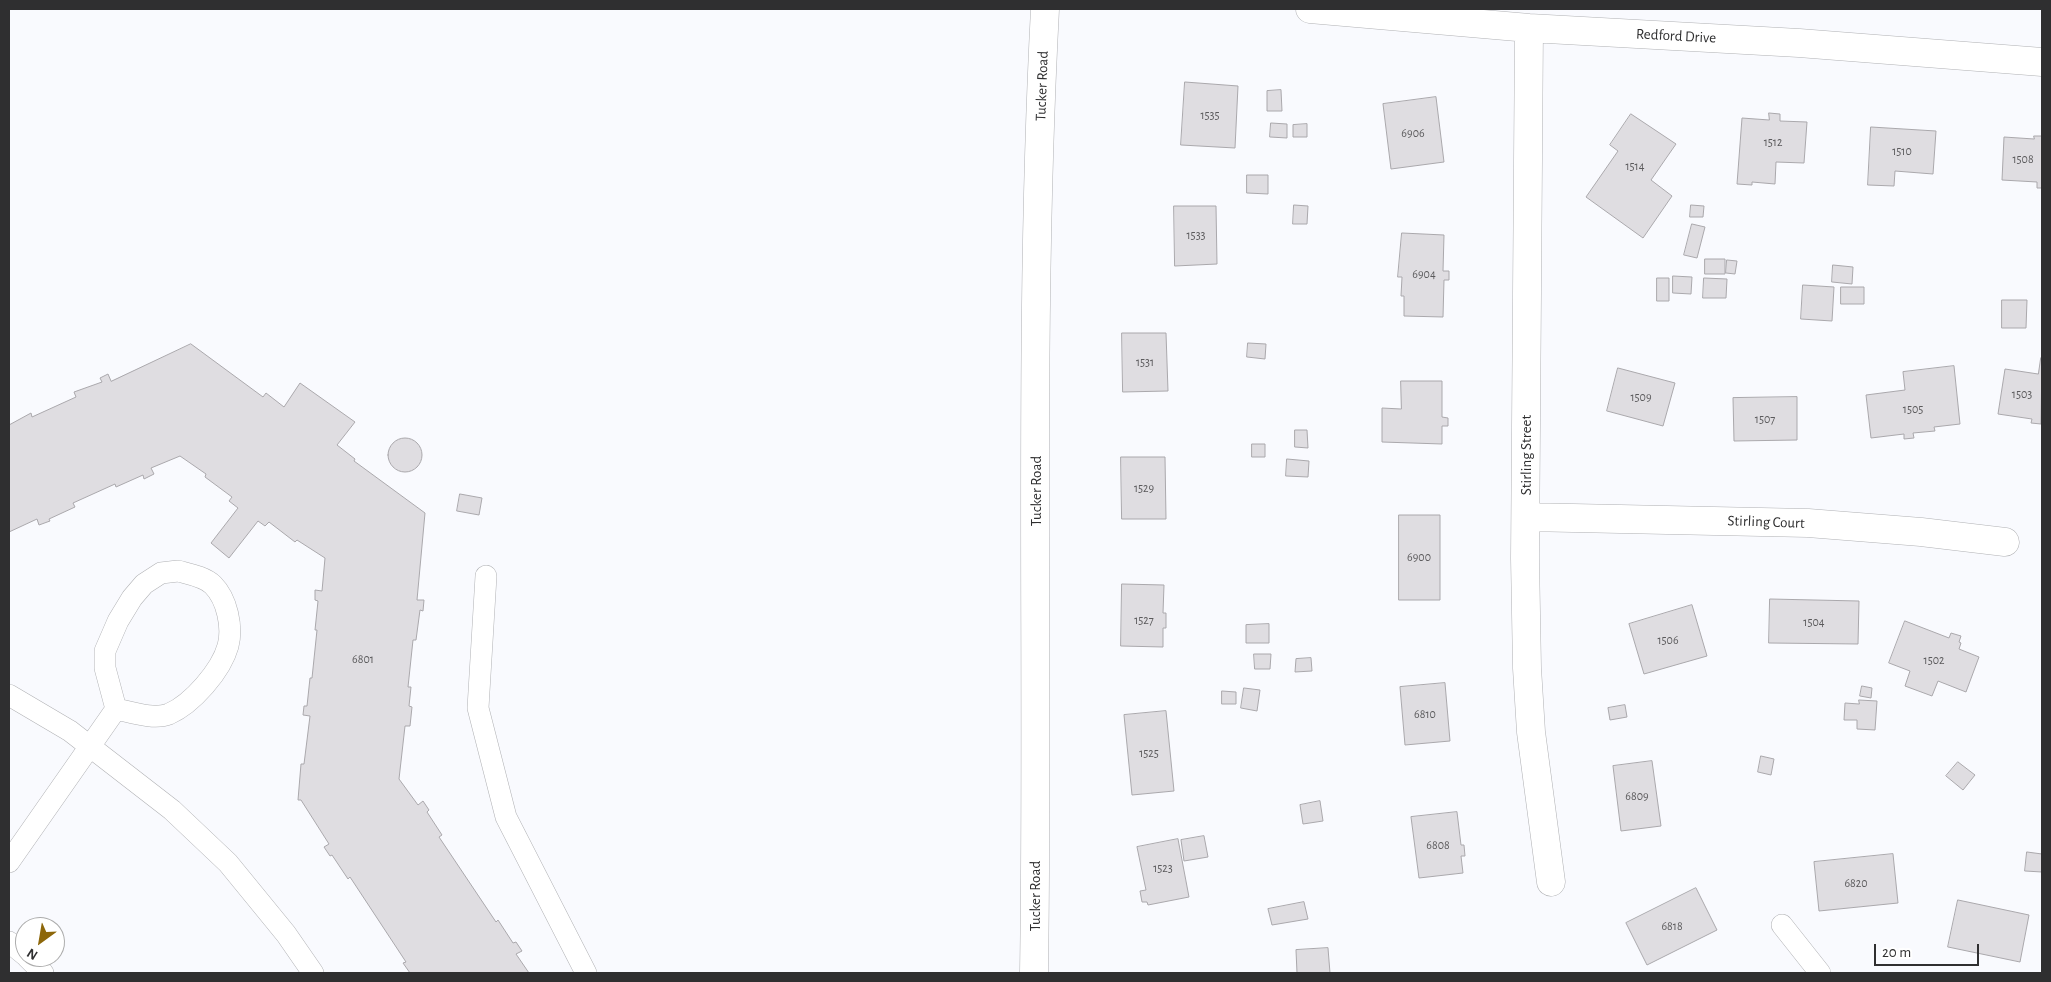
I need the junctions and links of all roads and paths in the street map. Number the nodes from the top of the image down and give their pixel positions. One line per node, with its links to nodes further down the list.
1 (1046, 9): 16 (street, Tucker Road)
2 (1310, 9): 3 (street, Redford Drive)
3 (1529, 28): 4 (street, Redford Drive); 5 (street, Stirling Street)
4 (2042, 62)
5 (1526, 517): 6 (street, Stirling Court); 12 (street, Stirling Street)
6 (2005, 542)
7 (486, 576): 15 (lane)
8 (9, 696): 10 (lane)
9 (116, 709): 9 (lane); 10 (lane)
10 (90, 747): 11 (lane); 14 (lane)
11 (9, 862)
12 (1551, 882)
13 (1782, 925): 17 (lane)
14 (313, 973)
15 (586, 973)
16 (1034, 973)
17 (1820, 973)

